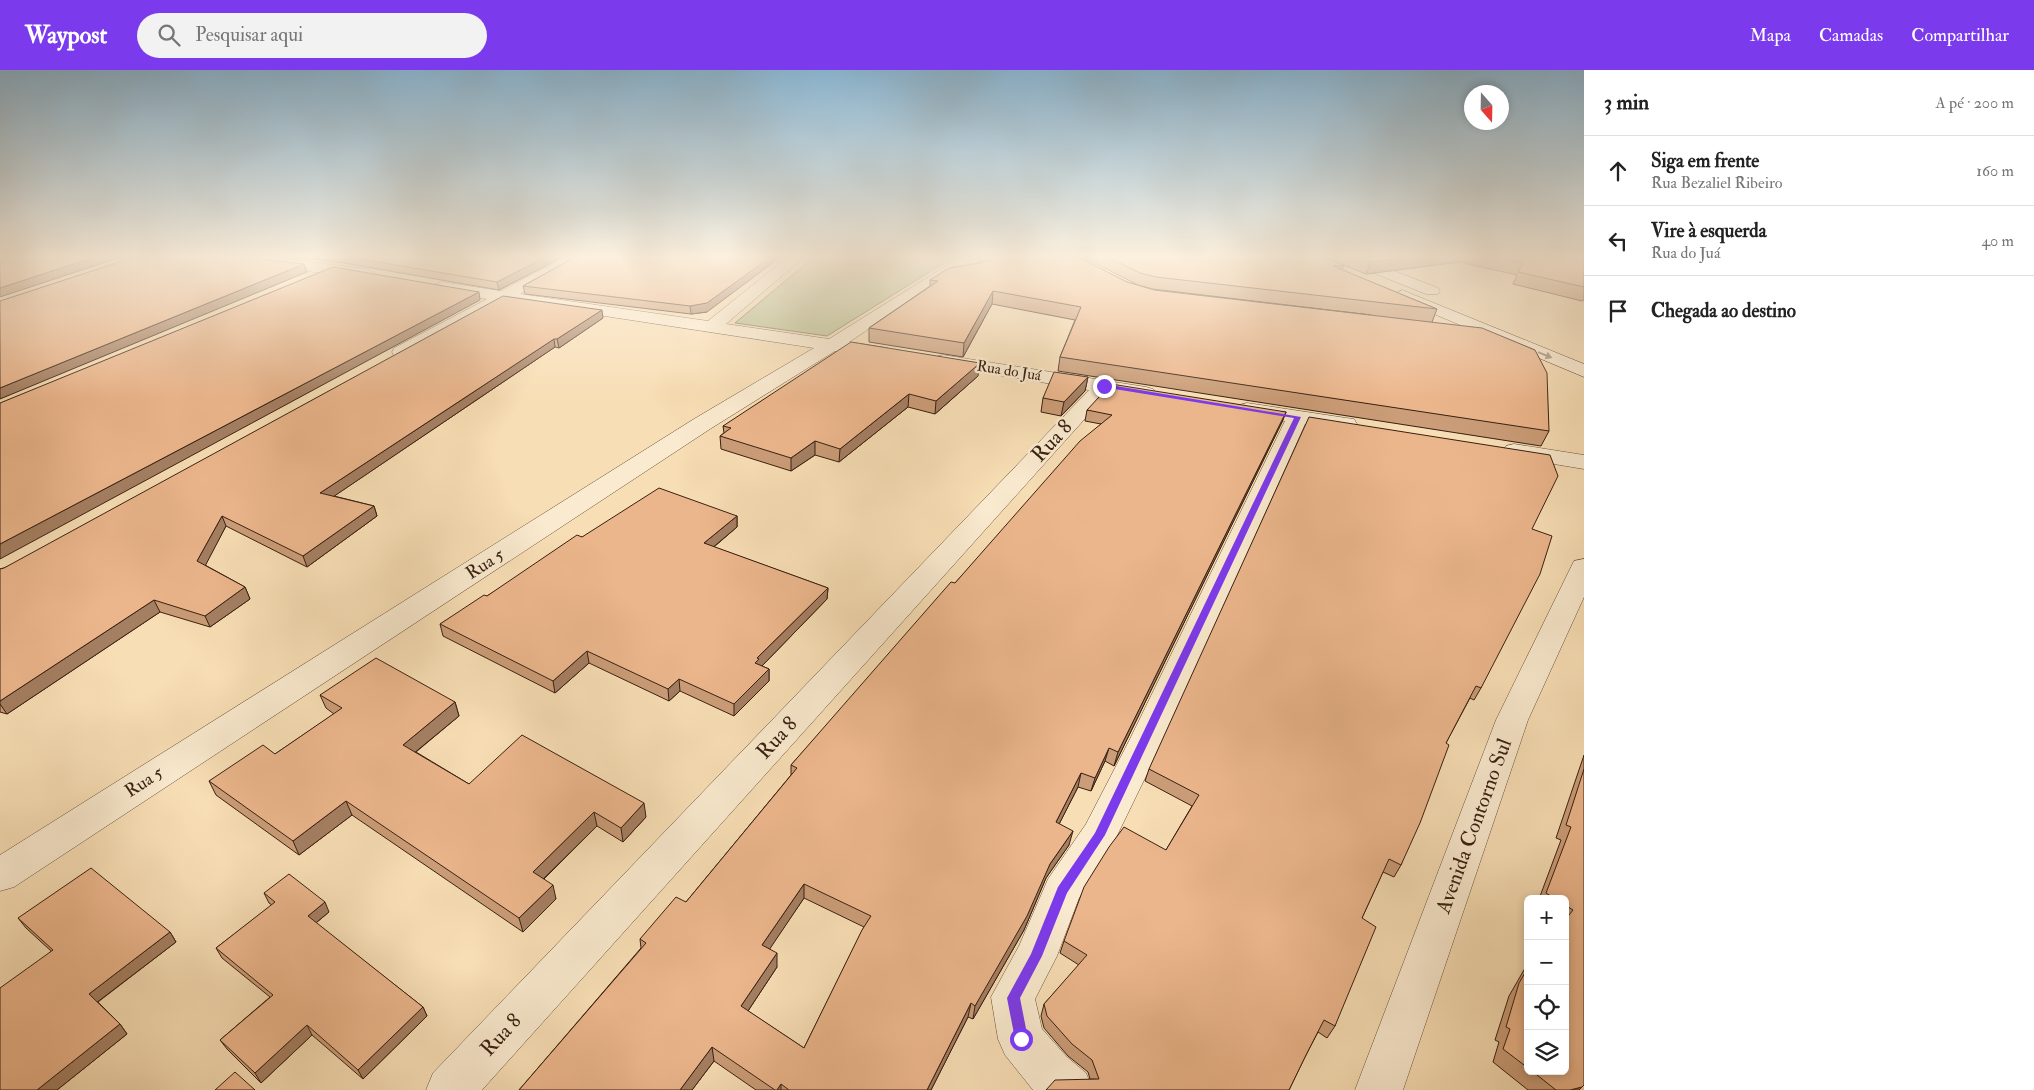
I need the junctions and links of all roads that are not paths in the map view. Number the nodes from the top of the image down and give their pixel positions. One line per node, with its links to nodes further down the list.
1 (489, 304): 12 (street)
2 (547, 304): 8 (street, Rua do Juá)
3 (740, 304): 8 (street)
4 (897, 304): 11 (street, Rua 5)
5 (1430, 304): 10 (street)
6 (1460, 304): 7 (street)
7 (1490, 314)
8 (712, 327): 11 (street, Rua do Juá)
9 (1448, 331): 10 (street)
10 (1504, 338): 13 (street, one-way to 13)
11 (833, 344): 14 (street, Rua do Juá); 22 (street, Rua 5)
12 (380, 363)
13 (1584, 371)
14 (1104, 386): 15 (street, Rua do Juá); 23 (street, Rua 8)
15 (1162, 395)
16 (1230, 406): 17 (street)
17 (1298, 417): 18 (street); 24 (street)
18 (1367, 428)
19 (1495, 448): 20 (street)
20 (1584, 462)
21 (1584, 568): 25 (street, Avenida Contorno Sul)
22 (0, 875)
23 (450, 1090)
24 (1070, 1090)
25 (1379, 1090)

